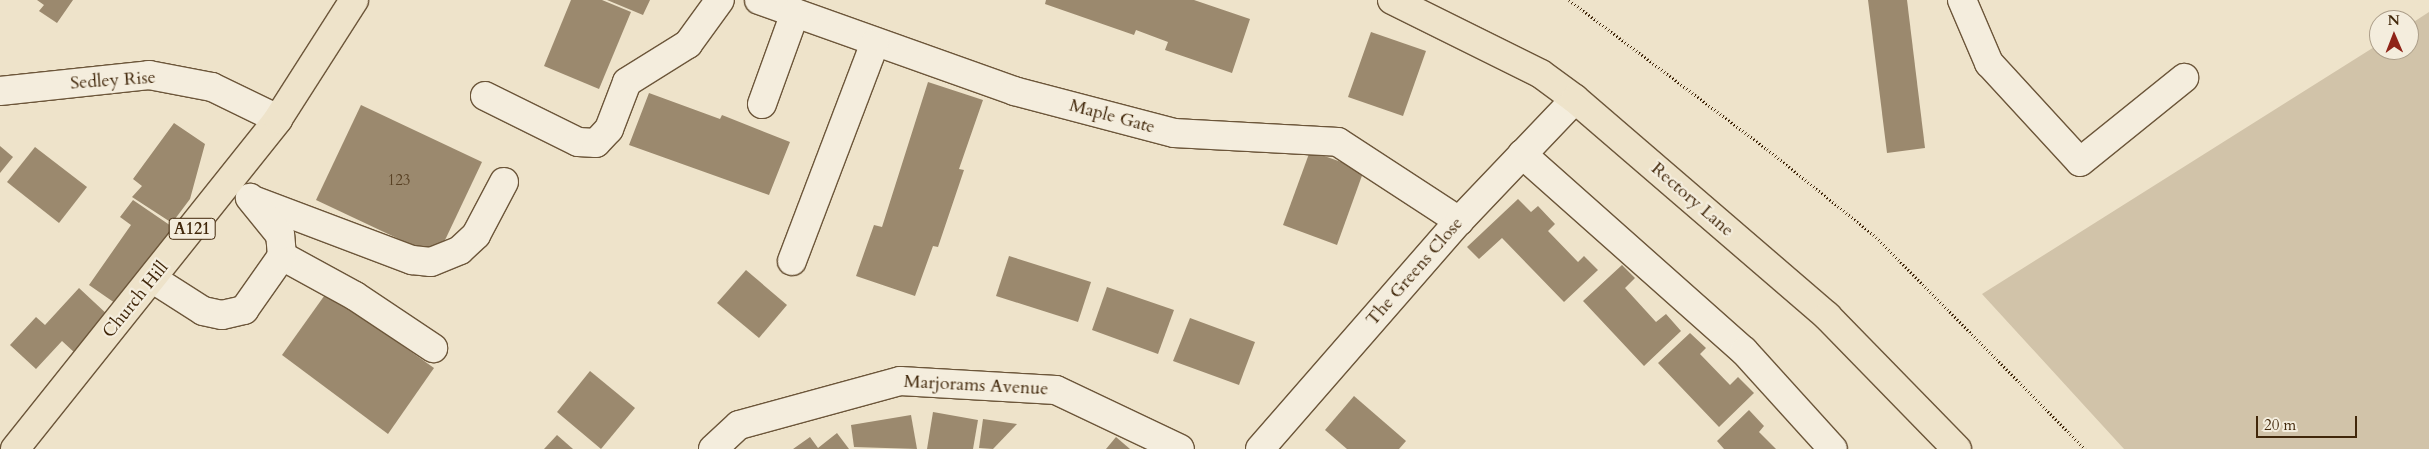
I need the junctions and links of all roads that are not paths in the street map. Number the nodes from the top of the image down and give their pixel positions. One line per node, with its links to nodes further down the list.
1 (354, 0): 13 (main road, Church Hill / A121)
2 (720, 0): 10 (street)
3 (759, 0): 6 (street, Maple Gate)
4 (1392, 0): 11 (main road, Rectory Lane)
5 (1962, 0): 8 (street)
6 (795, 13): 7 (street, Maple Gate); 12 (street)
7 (875, 43): 18 (street, Maple Gate); 20 (street)
8 (2184, 78)
9 (0, 91): 13 (street, Sedley Rise)
10 (486, 96)
11 (1574, 100): 14 (street, The Greens Close); 28 (main road, Rectory Lane)
12 (762, 104)
13 (278, 119): 15 (main road, Church Hill / A121)
14 (1522, 154): 18 (street, The Greens Close); 27 (street)
15 (229, 181): 17 (street); 21 (main road, Church Hill / A121)
16 (504, 182): 17 (street)
17 (253, 200): 19 (street)
18 (1459, 221): 26 (street, The Greens Close)
19 (282, 256): 21 (street); 22 (street)
20 (792, 261)
21 (153, 279): 23 (main road, Church Hill / A121)
22 (433, 348)
23 (16, 449)
24 (714, 449): 25 (street, Marjorams Avenue)
25 (1180, 449)
26 (1260, 449)
27 (1833, 449)
28 (1958, 449)

